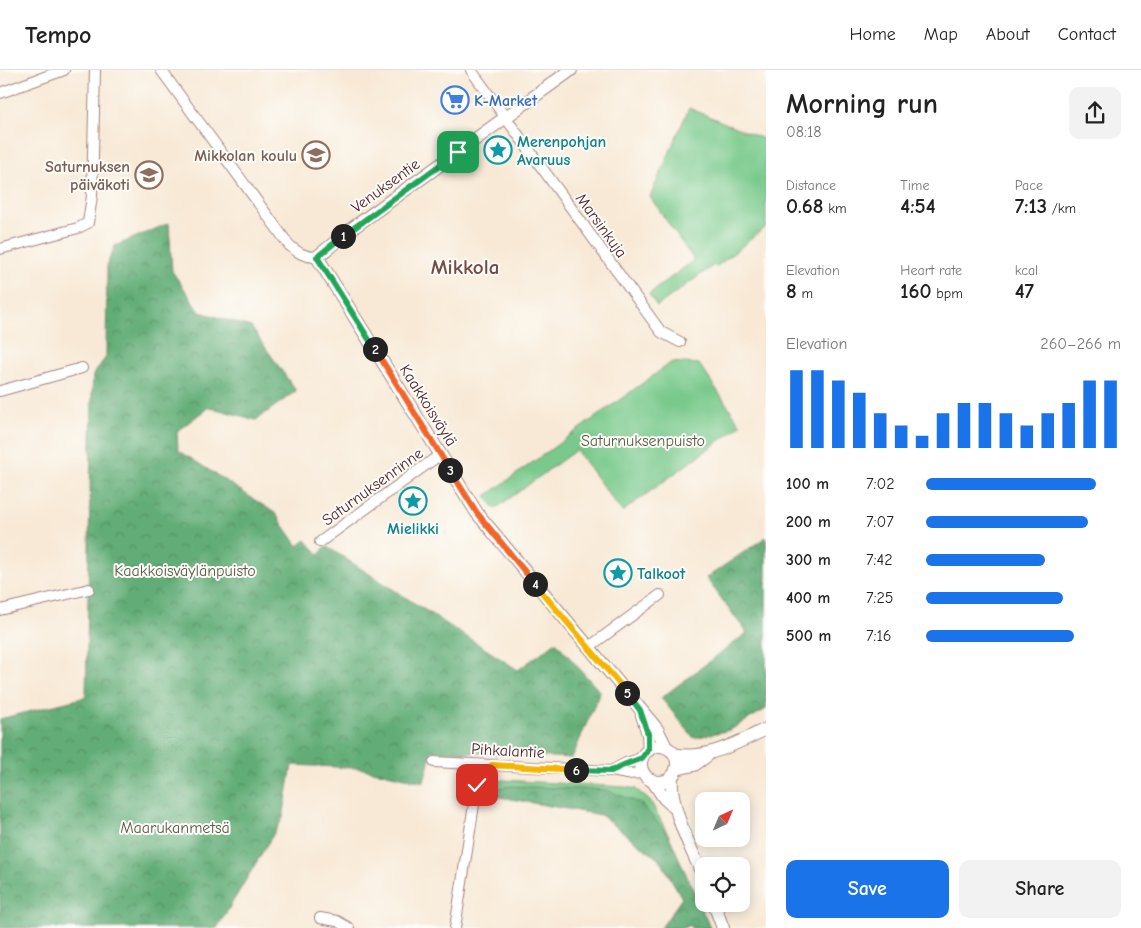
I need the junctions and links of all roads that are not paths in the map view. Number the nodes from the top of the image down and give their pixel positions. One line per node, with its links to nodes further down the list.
1 (64, 70): 6 (street)
2 (95, 70): 8 (street)
3 (161, 70): 9 (street)
4 (471, 70): 7 (street, Marsinkuja)
5 (571, 70): 7 (street, Venuksentie)
6 (0, 93)
7 (505, 118): 9 (street, Venuksentie); 10 (street, Marsinkuja)
8 (0, 249)
9 (317, 257): 13 (street, Kaakkoisväylä)
10 (680, 342)
11 (82, 368): 12 (street)
12 (0, 391)
13 (441, 454): 14 (street, Saturnuksenrinne); 18 (street, Kaakkoisväylä)
14 (320, 542)
15 (89, 588): 17 (street)
16 (660, 595): 18 (street)
17 (0, 610)
18 (589, 647): 19 (street, Kaakkoisväylä)
19 (640, 710): 21 (street, Kaakkoisväylä); 23 (street, Kaakkoisväylä)
20 (766, 729): 22 (street)
21 (670, 751): 22 (street); 23 (street); 27 (street)
22 (712, 752): 27 (street)
23 (646, 754): 26 (street, Pihkalantie); 28 (street)
24 (434, 762): 25 (street, Pihkalantie)
25 (492, 765): 26 (street, Pihkalantie); 34 (street)
26 (611, 771): 28 (street, Pihkalantie)
27 (674, 773): 28 (street); 29 (street)
28 (648, 777): 29 (street)
29 (675, 808): 30 (street)
30 (695, 857)
31 (717, 912): 35 (street)
32 (320, 918): 33 (street)
33 (349, 928)
34 (455, 928)
35 (723, 928)

